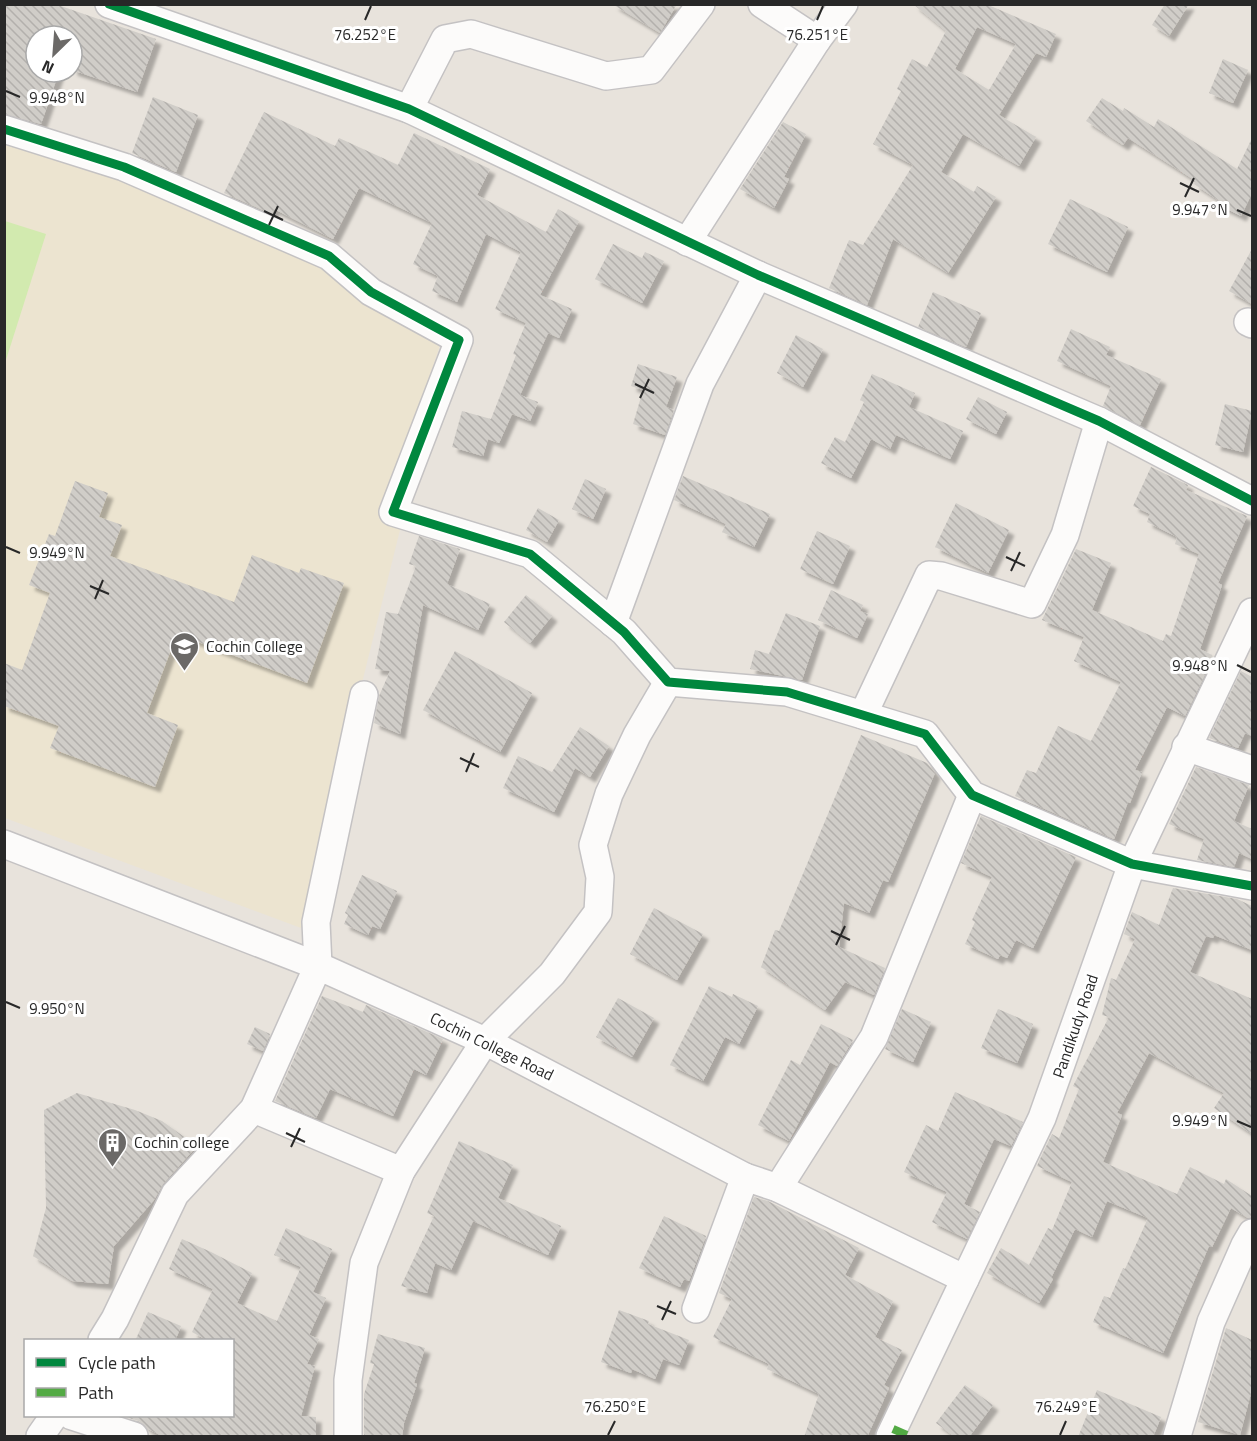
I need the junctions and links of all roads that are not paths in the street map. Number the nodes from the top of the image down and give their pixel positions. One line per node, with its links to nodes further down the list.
1 (109, 4): 6 (street)
2 (701, 4): 6 (street)
3 (762, 4): 5 (street)
4 (844, 4): 5 (street)
5 (817, 40): 8 (street)
6 (409, 109): 8 (street)
7 (4, 129): 13 (street)
8 (687, 242): 9 (street)
9 (758, 275): 10 (street); 13 (street)
10 (1099, 421): 11 (street); 16 (street)
11 (1252, 501)
12 (1252, 614): 17 (street, Pandikudy Road)
13 (613, 623): 14 (street)
14 (669, 682): 16 (street); 24 (street)
15 (364, 695): 23 (street)
16 (863, 715): 19 (street)
17 (1186, 747): 18 (street); 21 (street, Pandikudy Road)
18 (1252, 770)
19 (972, 795): 21 (street); 28 (street)
20 (4, 844): 23 (street, Cochin College Road)
21 (1132, 864): 22 (street); 30 (street, Pandikudy Road)
22 (1252, 886)
23 (318, 966): 24 (street, Cochin College Road); 25 (street)
24 (485, 1041): 26 (street); 27 (street, Cochin College Road)
25 (254, 1109): 26 (street); 32 (street)
26 (401, 1172): 38 (street)
27 (745, 1177): 28 (street, Cochin College Road); 31 (street)
28 (778, 1188): 30 (street, Cochin College Road)
29 (1252, 1233): 39 (street)
30 (965, 1279): 35 (street, Pandikudy Road)
31 (696, 1309)
32 (103, 1339)
33 (53, 1417): 36 (street)
34 (75, 1417): 37 (street)
35 (898, 1434)
36 (40, 1437)
37 (134, 1437)
38 (348, 1437)
39 (1177, 1437)

